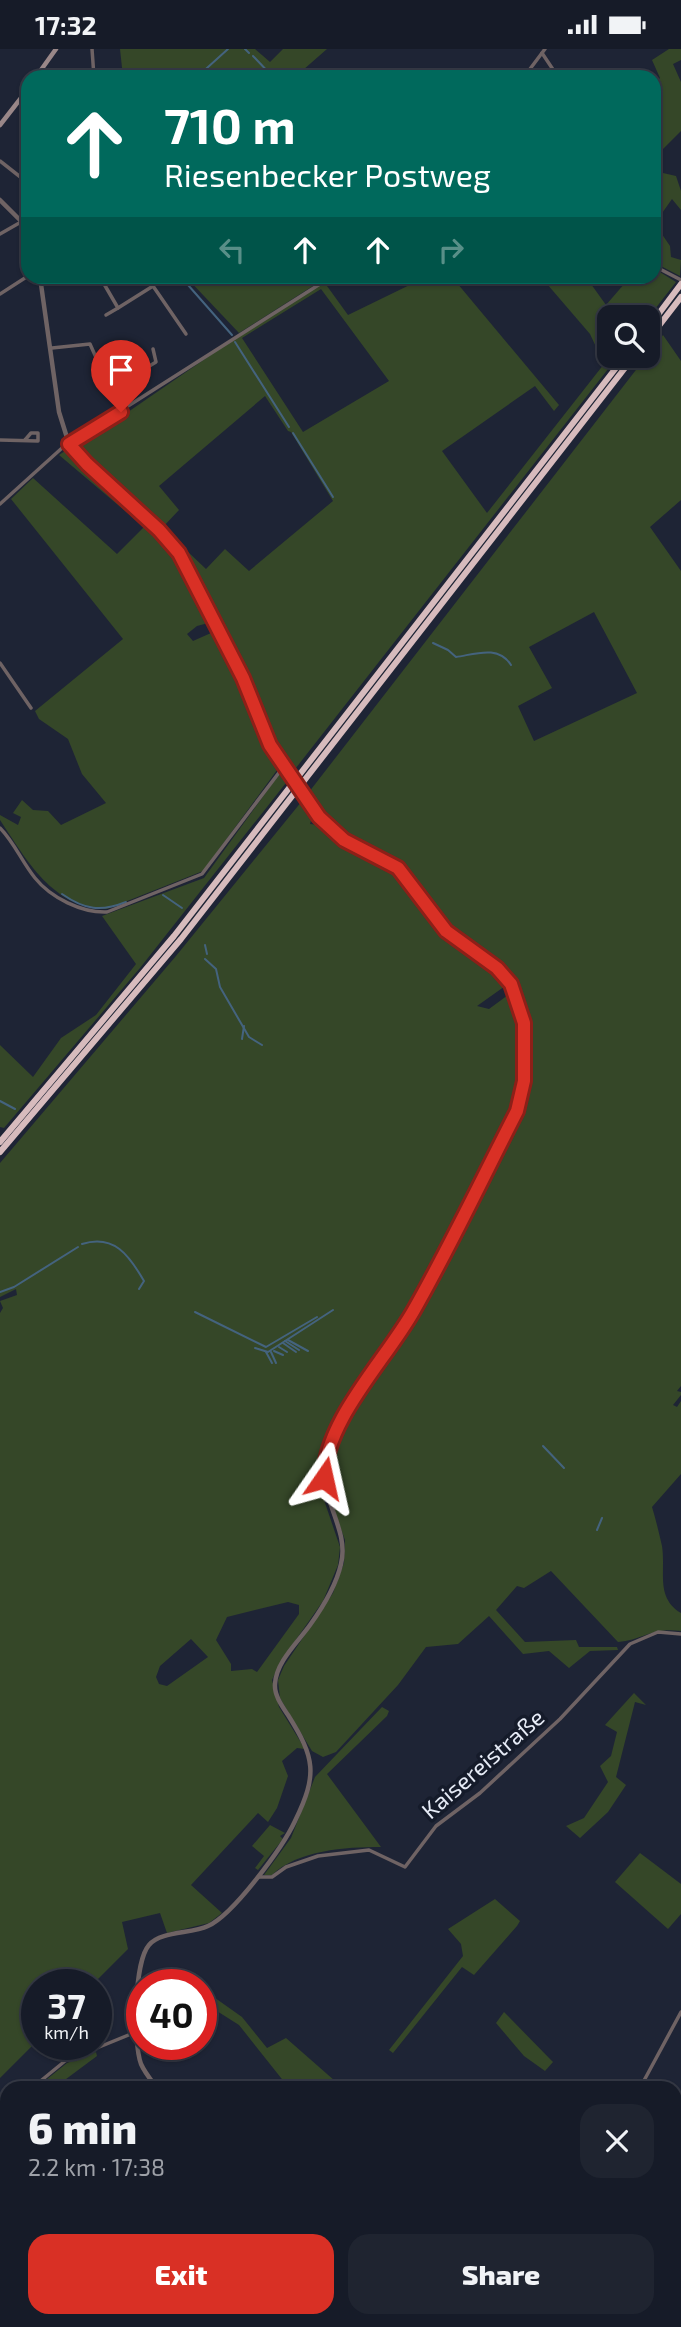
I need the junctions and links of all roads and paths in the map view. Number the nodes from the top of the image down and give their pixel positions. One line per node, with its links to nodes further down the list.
1 (56, 49): 4 (main road)
2 (92, 49): 5 (street)
3 (543, 51): 6 (street); 7 (street)
4 (41, 70)
5 (94, 70)
6 (529, 70)
7 (554, 70)
8 (21, 98): 9 (main road)
9 (0, 125)
10 (0, 161): 11 (street)
11 (21, 178)
12 (0, 200): 13 (street)
13 (21, 216)
14 (21, 223): 15 (street)
15 (0, 234)
16 (661, 270): 18 (street)
17 (21, 280): 22 (street)
18 (681, 282): 25 (highway)
19 (41, 284): 29 (street)
20 (104, 284): 24 (street)
21 (320, 284): 34 (street)
22 (0, 294)
23 (681, 297): 27 (highway)
24 (118, 308): 26 (street); 28 (street)
25 (660, 311)
26 (106, 315)
27 (660, 324)
28 (186, 334)
29 (52, 348): 33 (street); 37 (street)
30 (153, 349): 33 (street)
31 (616, 368): 43 (highway)
32 (625, 368): 44 (highway)
33 (110, 390): 34 (street)
34 (121, 412): 37 (street)
35 (0, 440): 36 (street)
36 (25, 440)
37 (69, 444): 38 (street); 41 (street)
38 (0, 504)
39 (0, 663): 40 (street)
40 (31, 708)
41 (285, 768): 42 (street); 46 (street, bridge)
42 (0, 828)
43 (0, 1142)
44 (0, 1152)
45 (681, 1634): 46 (street, Kaisereistraße)
46 (258, 1877): 47 (street)
47 (142, 1969)
48 (681, 2012): 53 (street)
49 (126, 2037): 51 (street)
50 (141, 2060): 52 (street)
51 (41, 2081)
52 (153, 2081)
53 (644, 2081)

